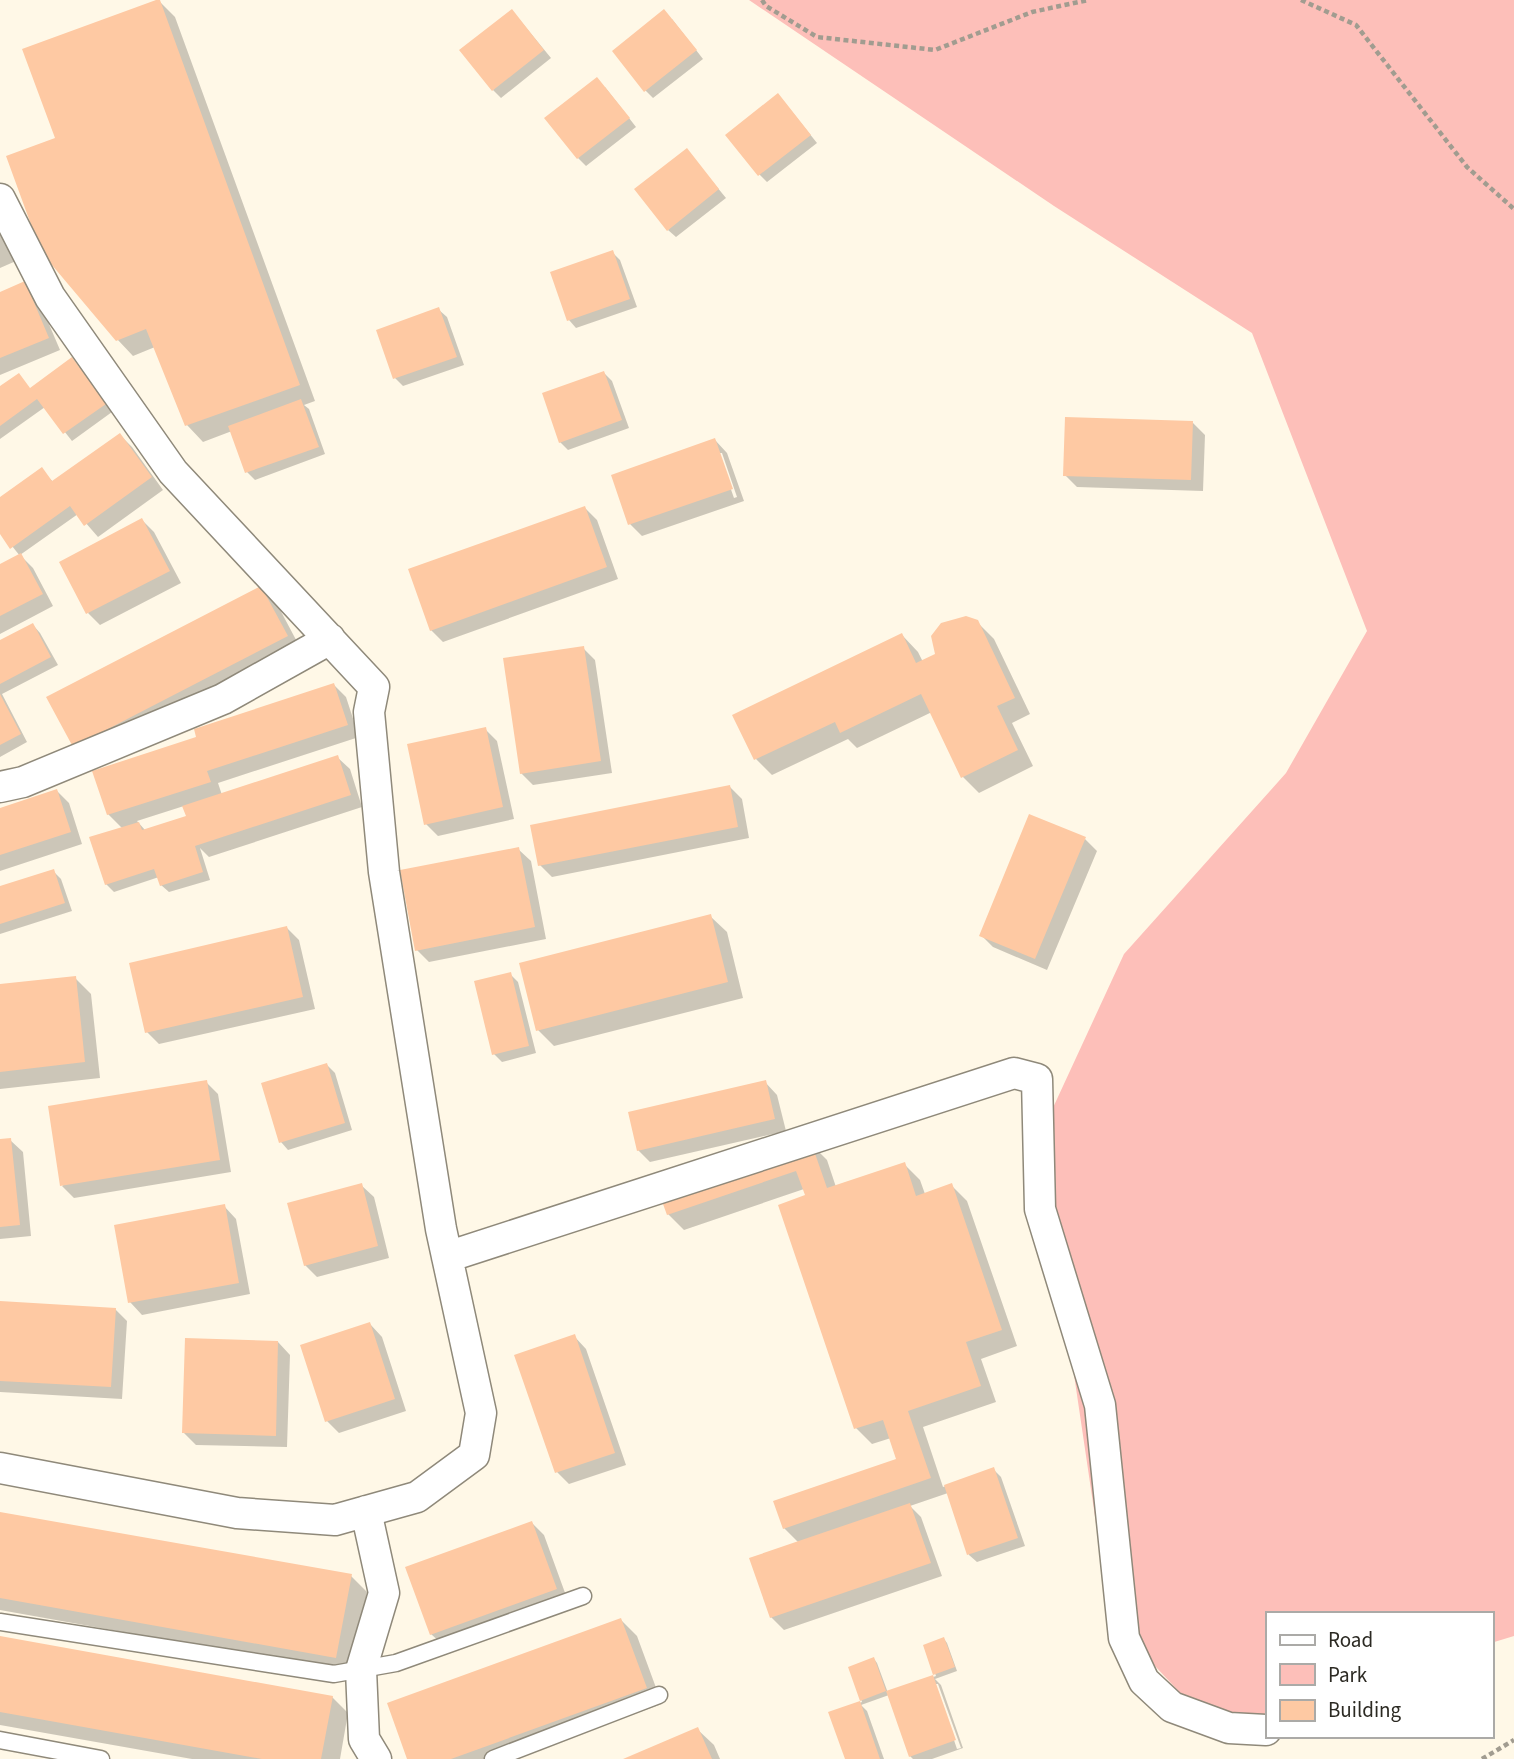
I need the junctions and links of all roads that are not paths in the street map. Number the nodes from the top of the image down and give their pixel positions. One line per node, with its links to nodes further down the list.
1 (0, 199): 2 (street)
2 (330, 639): 3 (street); 4 (street)
3 (0, 788)
4 (447, 1257): 6 (street); 11 (street)
5 (0, 1468): 6 (street)
6 (366, 1511): 9 (street)
7 (583, 1596): 9 (lane)
8 (0, 1622): 9 (lane)
9 (361, 1670): 14 (street)
10 (659, 1695): 15 (lane)
11 (1266, 1730)
12 (0, 1740): 13 (lane)
13 (101, 1759)
14 (376, 1759)
15 (493, 1759)

